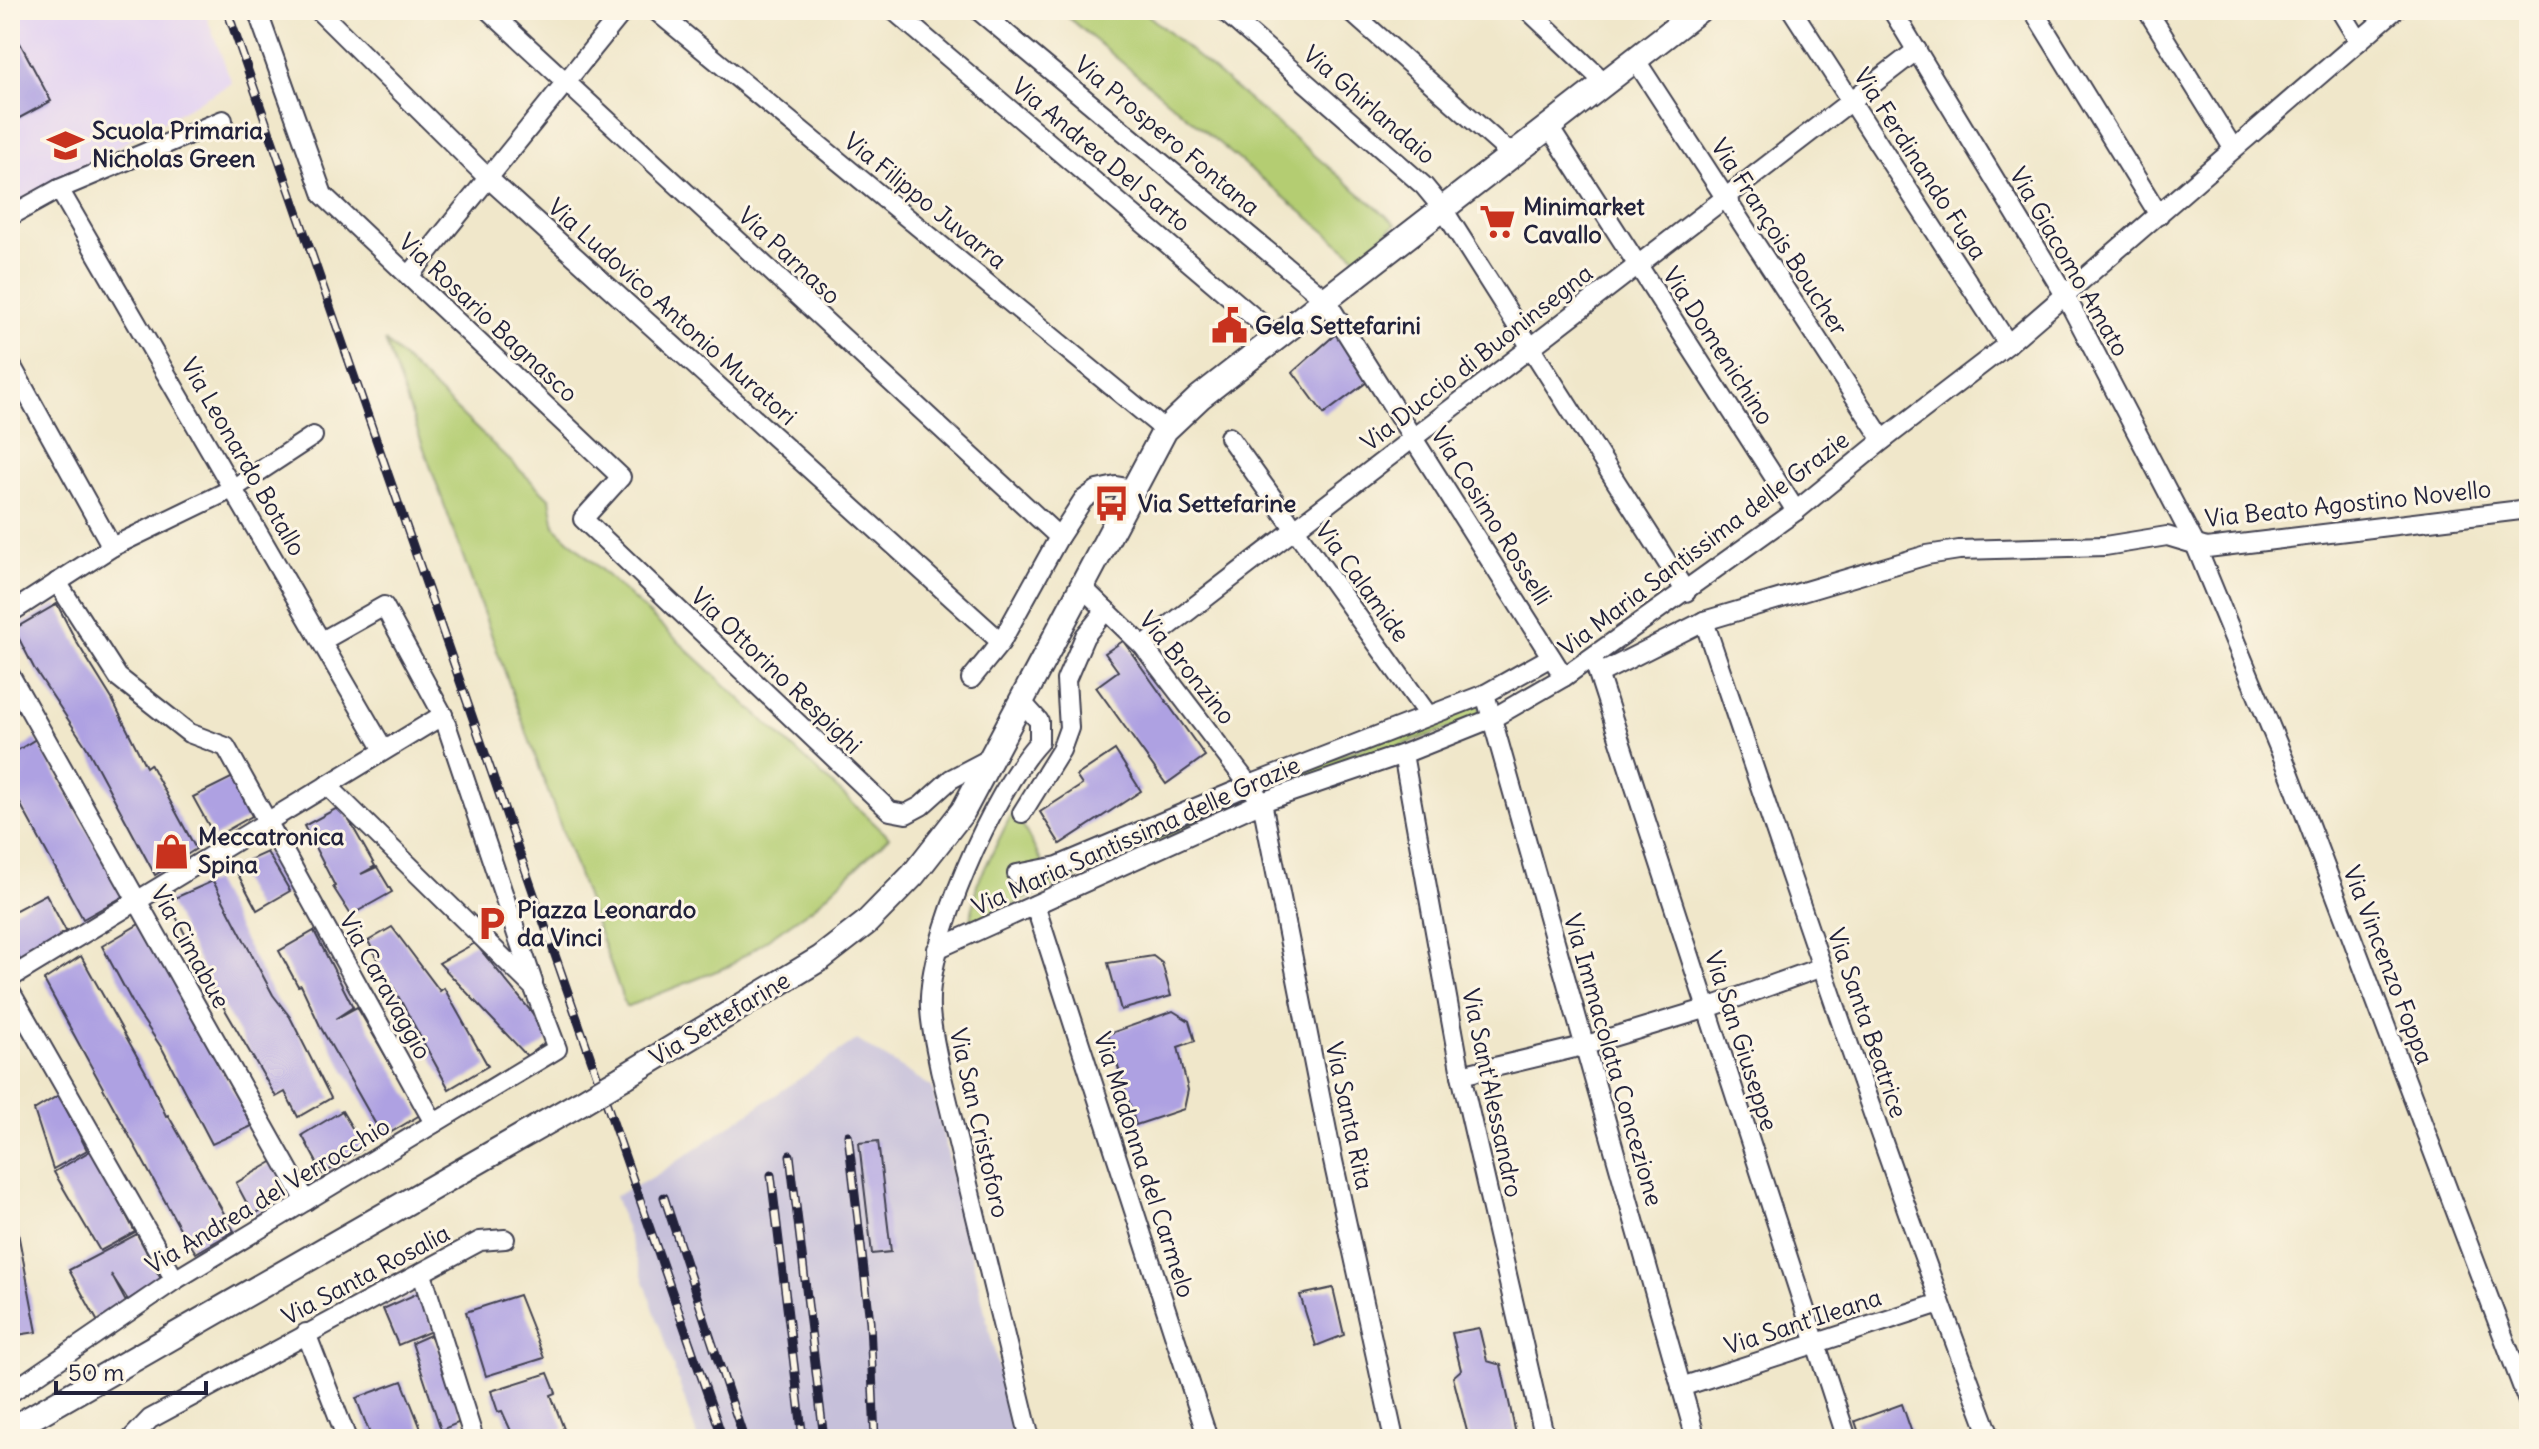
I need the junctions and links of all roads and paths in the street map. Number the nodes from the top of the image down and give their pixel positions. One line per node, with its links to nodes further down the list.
1 (257, 10): 35 (street, Via Rosario Bagnasco)
2 (318, 10): 28 (street, Via Ludovico Antonio Muratori)
3 (488, 10): 21 (street, Via Parnaso)
4 (624, 10): 21 (street)
5 (655, 10): 42 (street, Via Filippo Juvarra)
6 (893, 10): 38 (street, Via Andrea Del Sarto)
7 (978, 10): 37 (street, Via Prospero Fontana)
8 (1223, 10): 31 (street, Via Ghirlandaio)
9 (1349, 10): 27 (street)
10 (1528, 10): 22 (street)
11 (1699, 10): 20 (street, Via Settefarine)
12 (1792, 10): 23 (street, Via Ferdinando Fuga)
13 (1892, 10): 19 (street, Via Giacomo Amato)
14 (2033, 10): 32 (street)
15 (2147, 10): 26 (street)
16 (2340, 10): 18 (street)
17 (2395, 10): 18 (street, Via Maria Santissima delle Grazie)
18 (2359, 41): 26 (street, Via Maria Santissima delle Grazie)
19 (1917, 50): 23 (street, Via Duccio di Buoninsegna); 36 (street, Via Giacomo Amato)
20 (1635, 59): 22 (street, Via Settefarine); 30 (street, Via François Boucher)
21 (565, 83): 28 (street); 53 (street, Via Parnaso)
22 (1605, 83): 25 (street, Via Settefarine)
23 (1850, 101): 30 (street, Via Duccio di Buoninsegna); 39 (street, Via Ferdinando Fuga)
24 (223, 120): 29 (street)
25 (1549, 127): 27 (street, Via Settefarine); 34 (street, Via Domenichino)
26 (2233, 148): 32 (street, Via Maria Santissima delle Grazie)
27 (1512, 155): 31 (street, Via Settefarine)
28 (488, 178): 35 (street); 63 (street, Via Ludovico Antonio Muratori)
29 (59, 189): 33 (street); 48 (street, Via Leonardo Botallo)
30 (1724, 198): 34 (street, Via Duccio di Buoninsegna); 46 (street, Via François Boucher)
31 (1443, 209): 37 (street, Via Settefarine); 40 (street, Via Ghirlandaio)
32 (2159, 215): 36 (street, Via Maria Santissima delle Grazie)
33 (10, 216)
34 (1638, 265): 40 (street, Via Duccio di Buoninsegna); 51 (street, Via Domenichino)
35 (409, 276): 47 (street, Via Rosario Bagnasco)
36 (2065, 295): 39 (street, Via Maria Santissima delle Grazie); 54 (street, Via Giacomo Amato)
37 (1325, 299): 38 (street, Via Settefarine); 45 (street, Via Cosimo Rosselli)
38 (1277, 337): 42 (street, Via Settefarine)
39 (2008, 344): 46 (street, Via Maria Santissima delle Grazie)
40 (1531, 347): 45 (street, Via Duccio di Buoninsegna); 58 (street, Via Ghirlandaio)
41 (10, 363): 55 (street)
42 (1165, 430): 49 (street, Via Settefarine)
43 (313, 436): 48 (street)
44 (1229, 437): 52 (street, Via Calamide)
45 (1413, 437): 52 (street, Via Duccio di Buoninsegna); 65 (street, Via Cosimo Rosselli)
46 (1883, 440): 51 (street, Via Maria Santissima delle Grazie)
47 (621, 477): 77 (street, Via Ottorino Respighi)
48 (234, 488): 55 (street); 62 (street, Via Leonardo Botallo)
49 (1133, 489): 53 (street); 57 (street, Via Settefarine)
50 (2529, 509): 54 (street, Via Beato Agostino Novello)
51 (1796, 511): 58 (street, Via Maria Santissima delle Grazie)
52 (1294, 529): 64 (street, Via Duccio di Buoninsegna); 73 (street, Via Calamide)
53 (1059, 537): 63 (street)
54 (2195, 544): 61 (street, Via Beato Agostino Novello); 104 (street, Via Vincenzo Foppa)
55 (112, 547): 56 (street)
56 (57, 582): 60 (street); 82 (street, Via Caravaggio)
57 (1081, 586): 59 (street, Via Bronzino); 71 (street, Via Settefarine)
58 (1686, 592): 66 (street, Via Maria Santissima delle Grazie)
59 (1106, 610): 64 (street, Via Bronzino); 81 (street)
60 (10, 613)
61 (1704, 621): 66 (street, Via Maria Santissima delle Grazie); 87 (street, Via Santa Beatrice)
62 (322, 641): 72 (street); 75 (street, Via Leonardo Botallo)
63 (1001, 642): 69 (street)
64 (1143, 646): 79 (street, Via Bronzino)
65 (1551, 657): 68 (street, Via Cosimo Rosselli); 70 (street, Via Maria Santissima delle Grazie)
66 (1595, 666): 68 (street, Via Maria Santissima delle Grazie); 91 (street, Via San Giuseppe)
67 (10, 675): 84 (street, Via Cimabue)
68 (1564, 677): 74 (street, Via Maria Santissima delle Grazie)
69 (971, 679)
70 (1485, 694): 73 (street, Via Maria Santissima delle Grazie); 74 (street, Via Immacolata Concezione)
71 (1021, 701): 77 (street, Via Settefarine); 86 (street, Via San Cristoforo)
72 (443, 715): 75 (street); 89 (street)
73 (1428, 715): 79 (street, Via Maria Santissima delle Grazie)
74 (1493, 718): 76 (street, Via Maria Santissima delle Grazie); 92 (street, Via Immacolata Concezione)
75 (384, 750): 78 (street)
76 (1403, 754): 80 (street, Via Maria Santissima delle Grazie); 93 (street, Via Sant'Alessandro)
77 (993, 757): 105 (street, Via Settefarine, bridge)
78 (327, 785): 82 (street); 89 (street)
79 (1250, 785): 80 (street, Via Bronzino); 83 (street)
80 (1262, 802): 85 (street, Via Maria Santissima delle Grazie); 111 (street, Via Santa Rita)
81 (1022, 813)
82 (266, 823): 84 (street); 94 (street, Via Caravaggio)
83 (1017, 874)
84 (136, 901): 88 (street); 95 (street, Via Cimabue)
85 (1035, 905): 86 (street, Via Maria Santissima delle Grazie); 110 (street, Via Madonna del Carmelo)
86 (937, 949): 109 (street, Via San Cristoforo)
87 (1822, 967): 91 (street); 99 (street, Via Santa Beatrice)
88 (10, 978)
89 (534, 988): 94 (street, Via Andrea del Verrocchio)
90 (10, 991): 98 (street)
91 (1705, 1009): 92 (street); 101 (street, Via San Giuseppe)
92 (1583, 1046): 93 (street); 102 (street, Via Immacolata Concezione)
93 (1461, 1075): 112 (street, Via Sant'Alessandro)
94 (434, 1123): 95 (street, Via Andrea del Verrocchio)
95 (306, 1201): 98 (street, Via Andrea del Verrocchio)
96 (505, 1239): 97 (street, Via Santa Rosalia)
97 (422, 1274): 100 (street, Via Santa Rosalia); 108 (street)
98 (175, 1280): 103 (street, Via Andrea del Verrocchio)
99 (1940, 1303): 101 (street, Via Sant'Ileana); 115 (street, Via Santa Beatrice)
100 (306, 1333): 106 (street, Via Santa Rosalia); 107 (street)
101 (1816, 1343): 102 (street, Via Sant'Ileana); 114 (street, Via San Giuseppe)
102 (1681, 1387): 113 (street, Via Immacolata Concezione)
103 (10, 1393)
104 (2529, 1404)
105 (13, 1433)
106 (131, 1439)
107 (347, 1439)
108 (474, 1439)
109 (1030, 1439)
110 (1208, 1439)
111 (1394, 1439)
112 (1545, 1439)
113 (1696, 1439)
114 (1847, 1439)
115 (1991, 1439)

